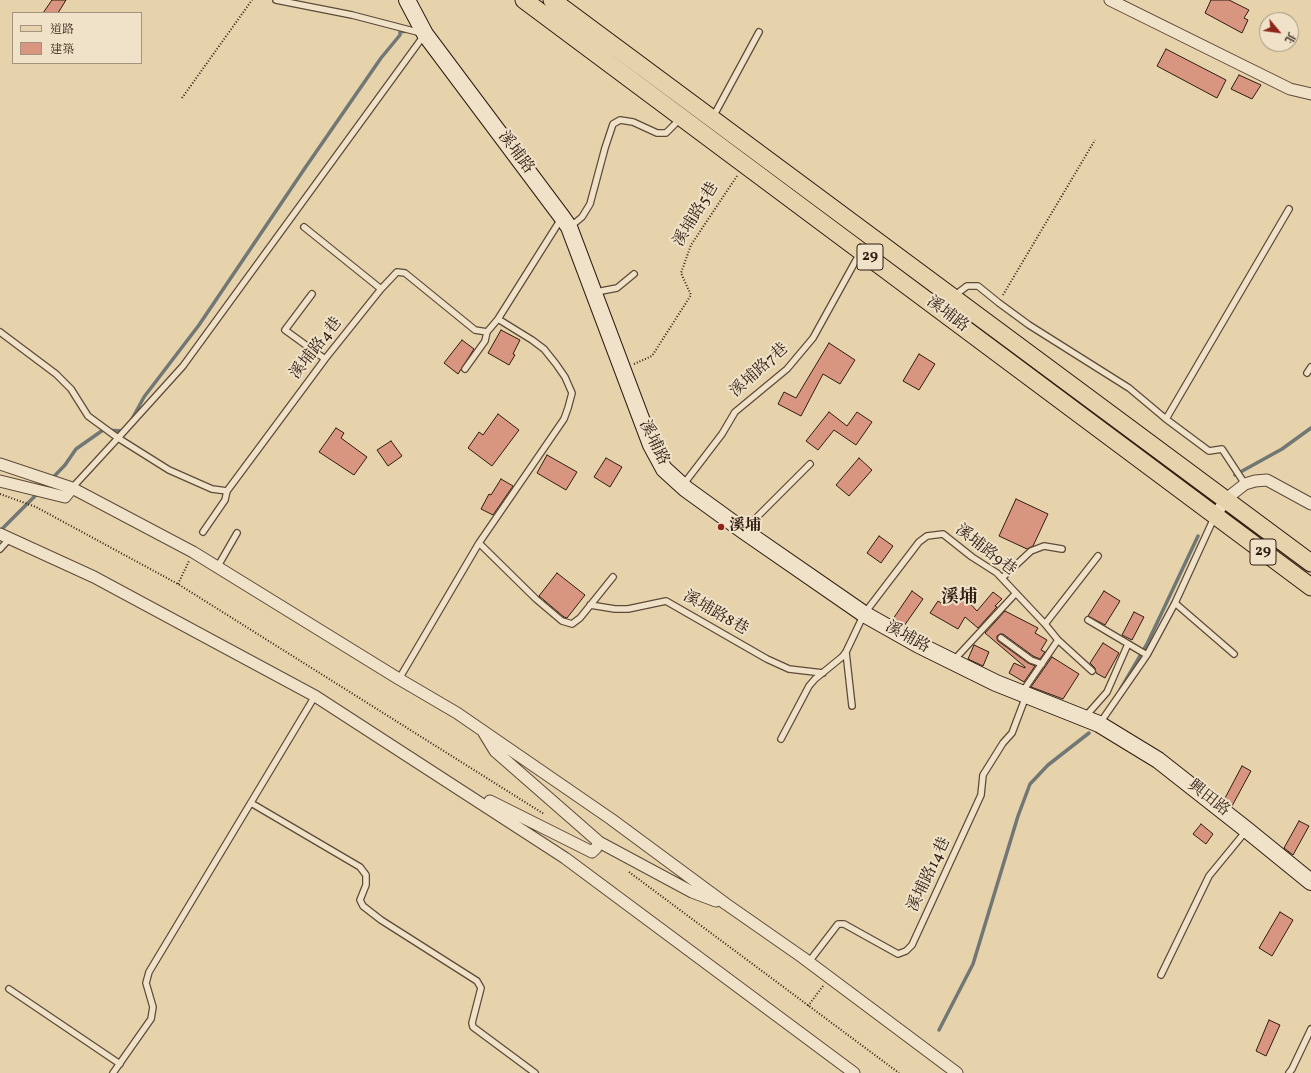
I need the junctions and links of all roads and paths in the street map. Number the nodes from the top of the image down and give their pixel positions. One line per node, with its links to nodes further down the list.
1 (252, 0): 10 (path)
2 (276, 0): 8 (lane)
3 (407, 0): 8 (street, 溪埔路)
4 (524, 0): 11 (main road, 溪埔路 / 29)
5 (552, 0): 12 (main road, 溪埔路 / 29)
6 (1110, 0): 9 (street)
7 (760, 32): 12 (lane)
8 (425, 34): 16 (street, 溪埔路); 34 (lane)
9 (1311, 94)
10 (182, 98)
11 (681, 117): 14 (main road, 溪埔路 / 29); 16 (lane)
12 (712, 119): 23 (main road, 溪埔路 / 29)
13 (1095, 140): 24 (path)
14 (744, 164): 18 (main road, 溪埔路 / 29); 31 (path, 溪埔路5巷)
15 (1289, 209): 33 (lane)
16 (566, 222): 21 (street, 溪埔路); 25 (lane)
17 (304, 227): 20 (lane)
18 (861, 251): 39 (lane, 溪埔路7巷); 45 (main road, 溪埔路 / 29)
19 (634, 274): 21 (lane)
20 (380, 289): 27 (lane, 溪埔路4巷); 28 (lane, 溪埔路4巷)
21 (593, 292): 31 (street, 溪埔路)
22 (312, 294): 28 (lane)
23 (952, 297): 24 (lane); 43 (main road, 溪埔路 / 29)
24 (999, 303): 33 (lane)
25 (498, 319): 27 (lane); 50 (lane)
26 (0, 332): 34 (lane)
27 (487, 332): 30 (lane)
28 (325, 359): 41 (lane, 溪埔路4巷)
29 (1311, 367): 32 (lane)
30 (465, 369)
31 (622, 369): 39 (street, 溪埔路)
32 (1307, 373)
33 (1166, 419): 38 (lane)
34 (118, 438): 40 (lane); 41 (lane)
35 (0, 464): 40 (street)
36 (810, 464): 46 (lane)
37 (0, 481): 40 (street)
38 (1245, 484): 43 (street); 44 (street)
39 (682, 486): 46 (street, 溪埔路)
40 (72, 488): 53 (street)
41 (227, 491): 47 (lane, 溪埔路4巷)
42 (0, 494): 59 (path)
43 (1226, 499): 45 (street); 55 (main road, 29)
44 (1311, 504)
45 (1215, 516): 60 (main road, 29); 62 (lane)
46 (744, 531): 64 (street, 溪埔路)
47 (203, 532)
48 (237, 533): 56 (lane)
49 (5, 536): 51 (lane); 79 (street)
50 (480, 543): 63 (lane); 77 (lane)
51 (0, 549)
52 (1062, 549): 58 (lane)
53 (193, 552): 56 (street); 59 (path)
54 (1098, 556): 66 (lane)
55 (1311, 562)
56 (218, 566): 77 (street)
57 (613, 577): 63 (lane)
58 (1002, 578): 61 (lane, 溪埔路9巷); 64 (lane, 溪埔路9巷)
59 (178, 584): 87 (path)
60 (1311, 587)
61 (1016, 593): 66 (lane, 溪埔路9巷); 73 (lane)
62 (1175, 603): 71 (lane); 72 (lane)
63 (590, 605): 76 (lane, 溪埔路8巷)
64 (864, 614): 70 (lane, 溪埔路9巷); 73 (street, 溪埔路)
65 (1088, 620): 69 (lane)
66 (1045, 624): 68 (lane, 溪埔路9巷)
67 (1002, 638): 74 (lane)
68 (1058, 640): 74 (lane); 75 (lane, 溪埔路9巷)
69 (1130, 646): 71 (lane); 81 (lane)
70 (846, 652): 76 (lane); 80 (lane)
71 (1145, 654): 82 (lane)
72 (1234, 654)
73 (952, 662): 78 (street, 溪埔路)
74 (1042, 664): 78 (lane)
75 (1092, 671)
76 (823, 673): 84 (lane)
77 (399, 679): 83 (street)
78 (1024, 695): 81 (street, 溪埔路); 93 (lane, 溪埔路14巷)
79 (315, 696): 85 (street); 86 (lane)
80 (852, 706)
81 (1083, 718): 82 (street, 溪埔路)
82 (1099, 724): 88 (street, 興田路)
83 (480, 728): 89 (street); 92 (street)
84 (781, 739)
85 (463, 791): 89 (street); 102 (street)
86 (250, 804): 99 (lane); 101 (lane)
87 (545, 815)
88 (1247, 830): 91 (street, 興田路); 94 (lane)
89 (599, 842): 92 (street)
90 (627, 871): 97 (path)
91 (1311, 882)
92 (726, 904): 93 (street)
93 (808, 963): 95 (street)
94 (1161, 975)
95 (829, 978): 97 (path); 104 (street)
96 (9, 988): 99 (lane)
97 (808, 1006): 103 (path)
98 (1311, 1029): 105 (lane)
99 (120, 1064): 100 (lane)
100 (113, 1073)
101 (535, 1073)
102 (854, 1073)
103 (899, 1073)
104 (957, 1073)
105 (1289, 1073)

